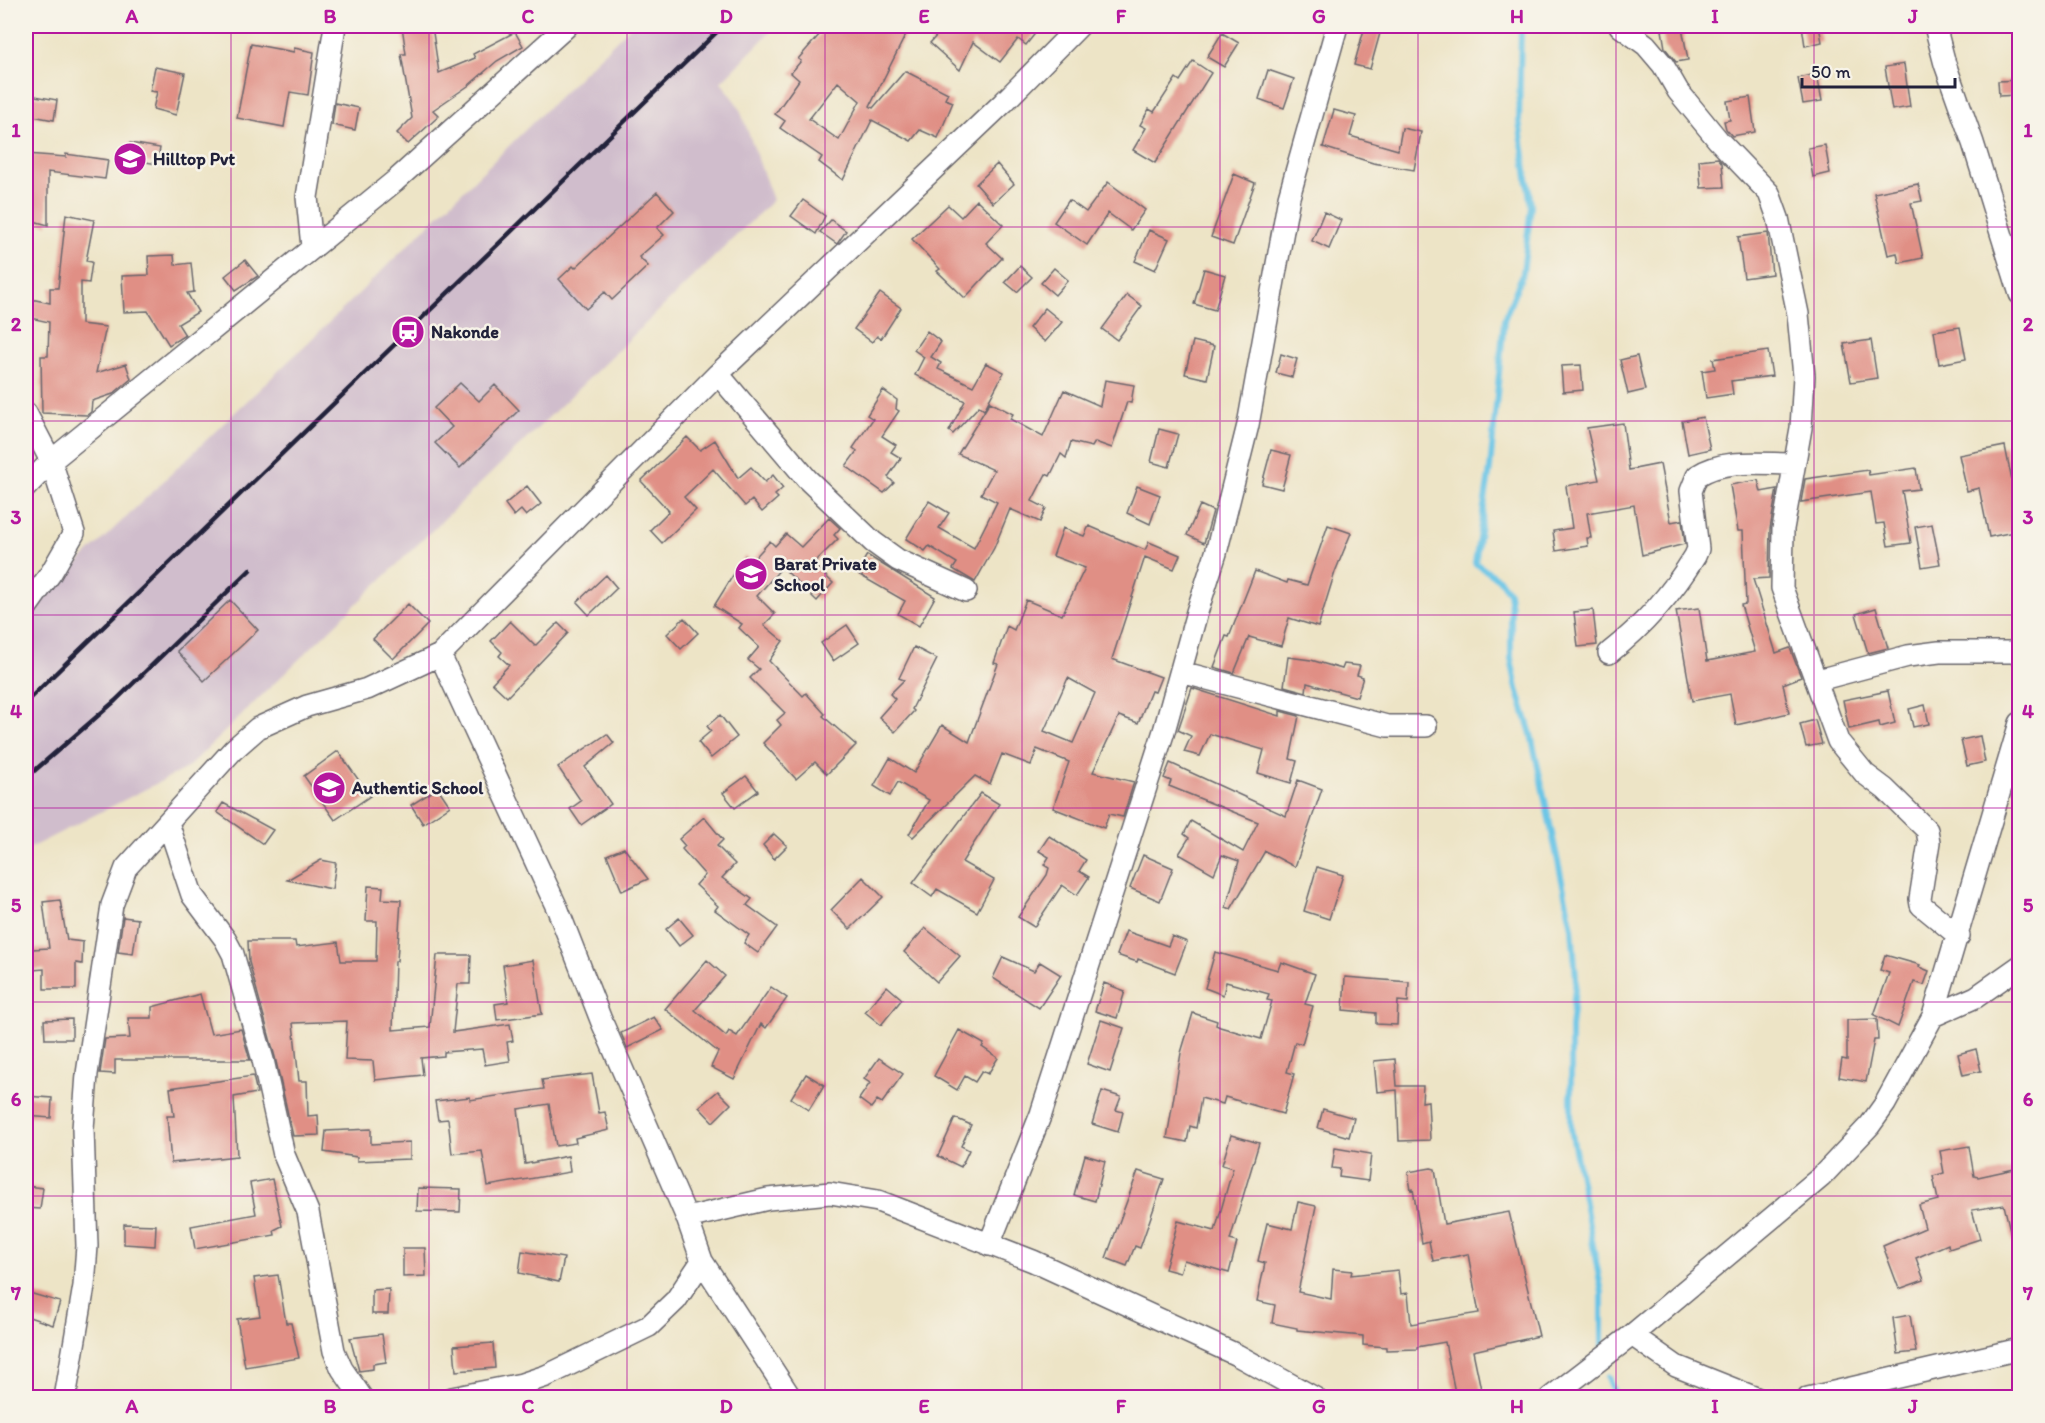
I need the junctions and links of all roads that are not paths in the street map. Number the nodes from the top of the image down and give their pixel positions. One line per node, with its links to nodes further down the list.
1 (335, 26): 7 (street)
2 (567, 26): 7 (street)
3 (1079, 26): 9 (street)
4 (1336, 26): 19 (street)
5 (1620, 26): 12 (street)
6 (1935, 26): 8 (street)
7 (312, 247): 11 (street)
8 (2019, 294)
9 (718, 374): 14 (street); 18 (street)
10 (26, 414): 11 (street)
11 (51, 461): 13 (street); 15 (street)
12 (1792, 464): 17 (street); 20 (street)
13 (26, 487)
14 (966, 591)
15 (26, 608)
16 (2019, 652): 20 (street)
17 (1609, 653)
18 (440, 655): 23 (street); 27 (street)
19 (1181, 672): 22 (street); 28 (street)
20 (1818, 680): 24 (street)
21 (2019, 723): 24 (street)
22 (1426, 726)
23 (168, 823): 32 (street); 33 (street)
24 (1959, 936): 26 (street)
25 (2019, 966): 26 (street)
26 (1933, 1016): 30 (street)
27 (687, 1218): 28 (street); 29 (street)
28 (989, 1245): 36 (street)
29 (702, 1261): 34 (street); 35 (street)
30 (1632, 1335): 37 (street); 38 (street)
31 (2019, 1349): 39 (street)
32 (65, 1398)
33 (362, 1398)
34 (452, 1398)
35 (791, 1398)
36 (1315, 1398)
37 (1550, 1398)
38 (1756, 1398)
39 (1808, 1398)

